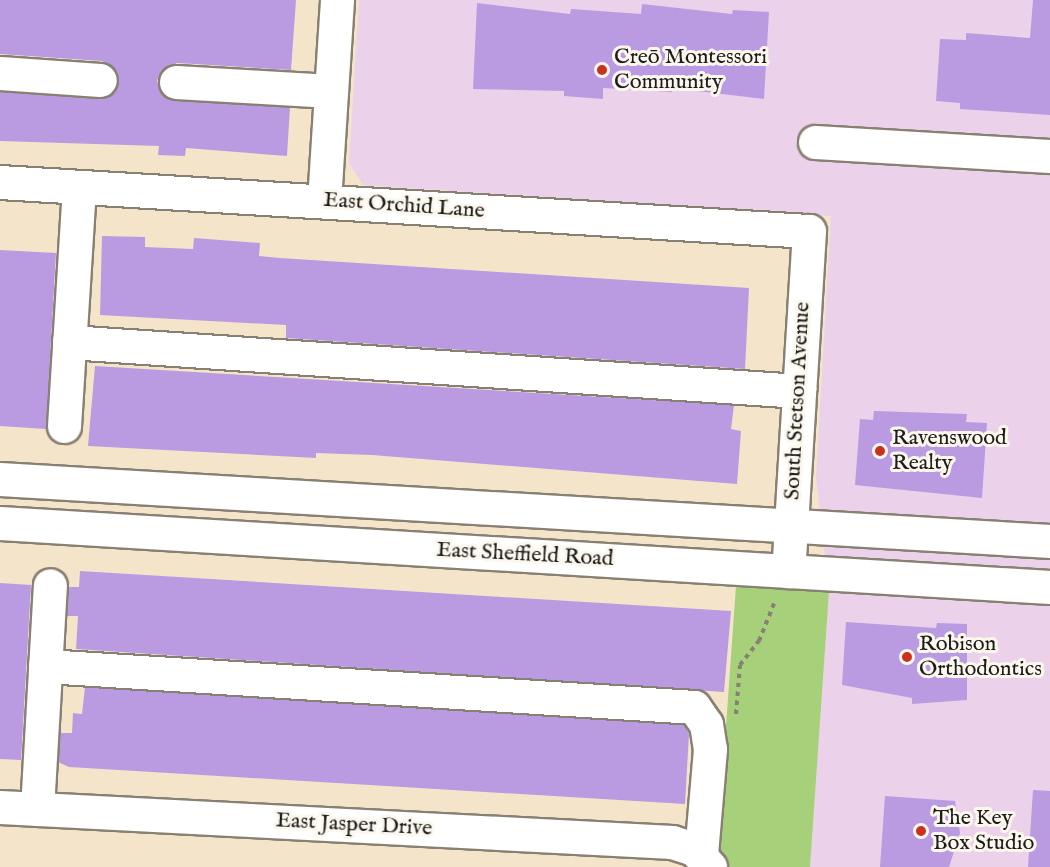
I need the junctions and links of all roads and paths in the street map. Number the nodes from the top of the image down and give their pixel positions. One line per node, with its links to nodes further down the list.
1 (337, 0): 5 (street)
2 (0, 73): 3 (street)
3 (100, 80)
4 (176, 82): 5 (street)
5 (331, 91): 10 (street)
6 (815, 142): 7 (street)
7 (1050, 156)
8 (0, 182): 9 (street, East Orchid Lane)
9 (80, 187): 10 (street, East Orchid Lane); 12 (street)
10 (324, 201): 11 (street, East Orchid Lane)
11 (809, 231): 13 (street, South Stetson Avenue)
12 (69, 342): 13 (street); 14 (street)
13 (799, 391): 17 (street, South Stetson Avenue)
14 (64, 426)
15 (0, 479): 17 (street, East Sheffield Road)
16 (0, 523): 19 (street, East Sheffield Road)
17 (791, 527): 18 (street, East Sheffield Road); 19 (street, South Stetson Avenue)
18 (1050, 541)
19 (775, 570): 21 (street, East Sheffield Road); 23 (path)
20 (50, 585): 22 (street)
21 (1050, 587)
22 (45, 666): 25 (street); 26 (street)
23 (735, 723)
24 (0, 807): 25 (street, East Jasper Drive)
25 (37, 809): 26 (street, East Jasper Drive)
26 (705, 859)

